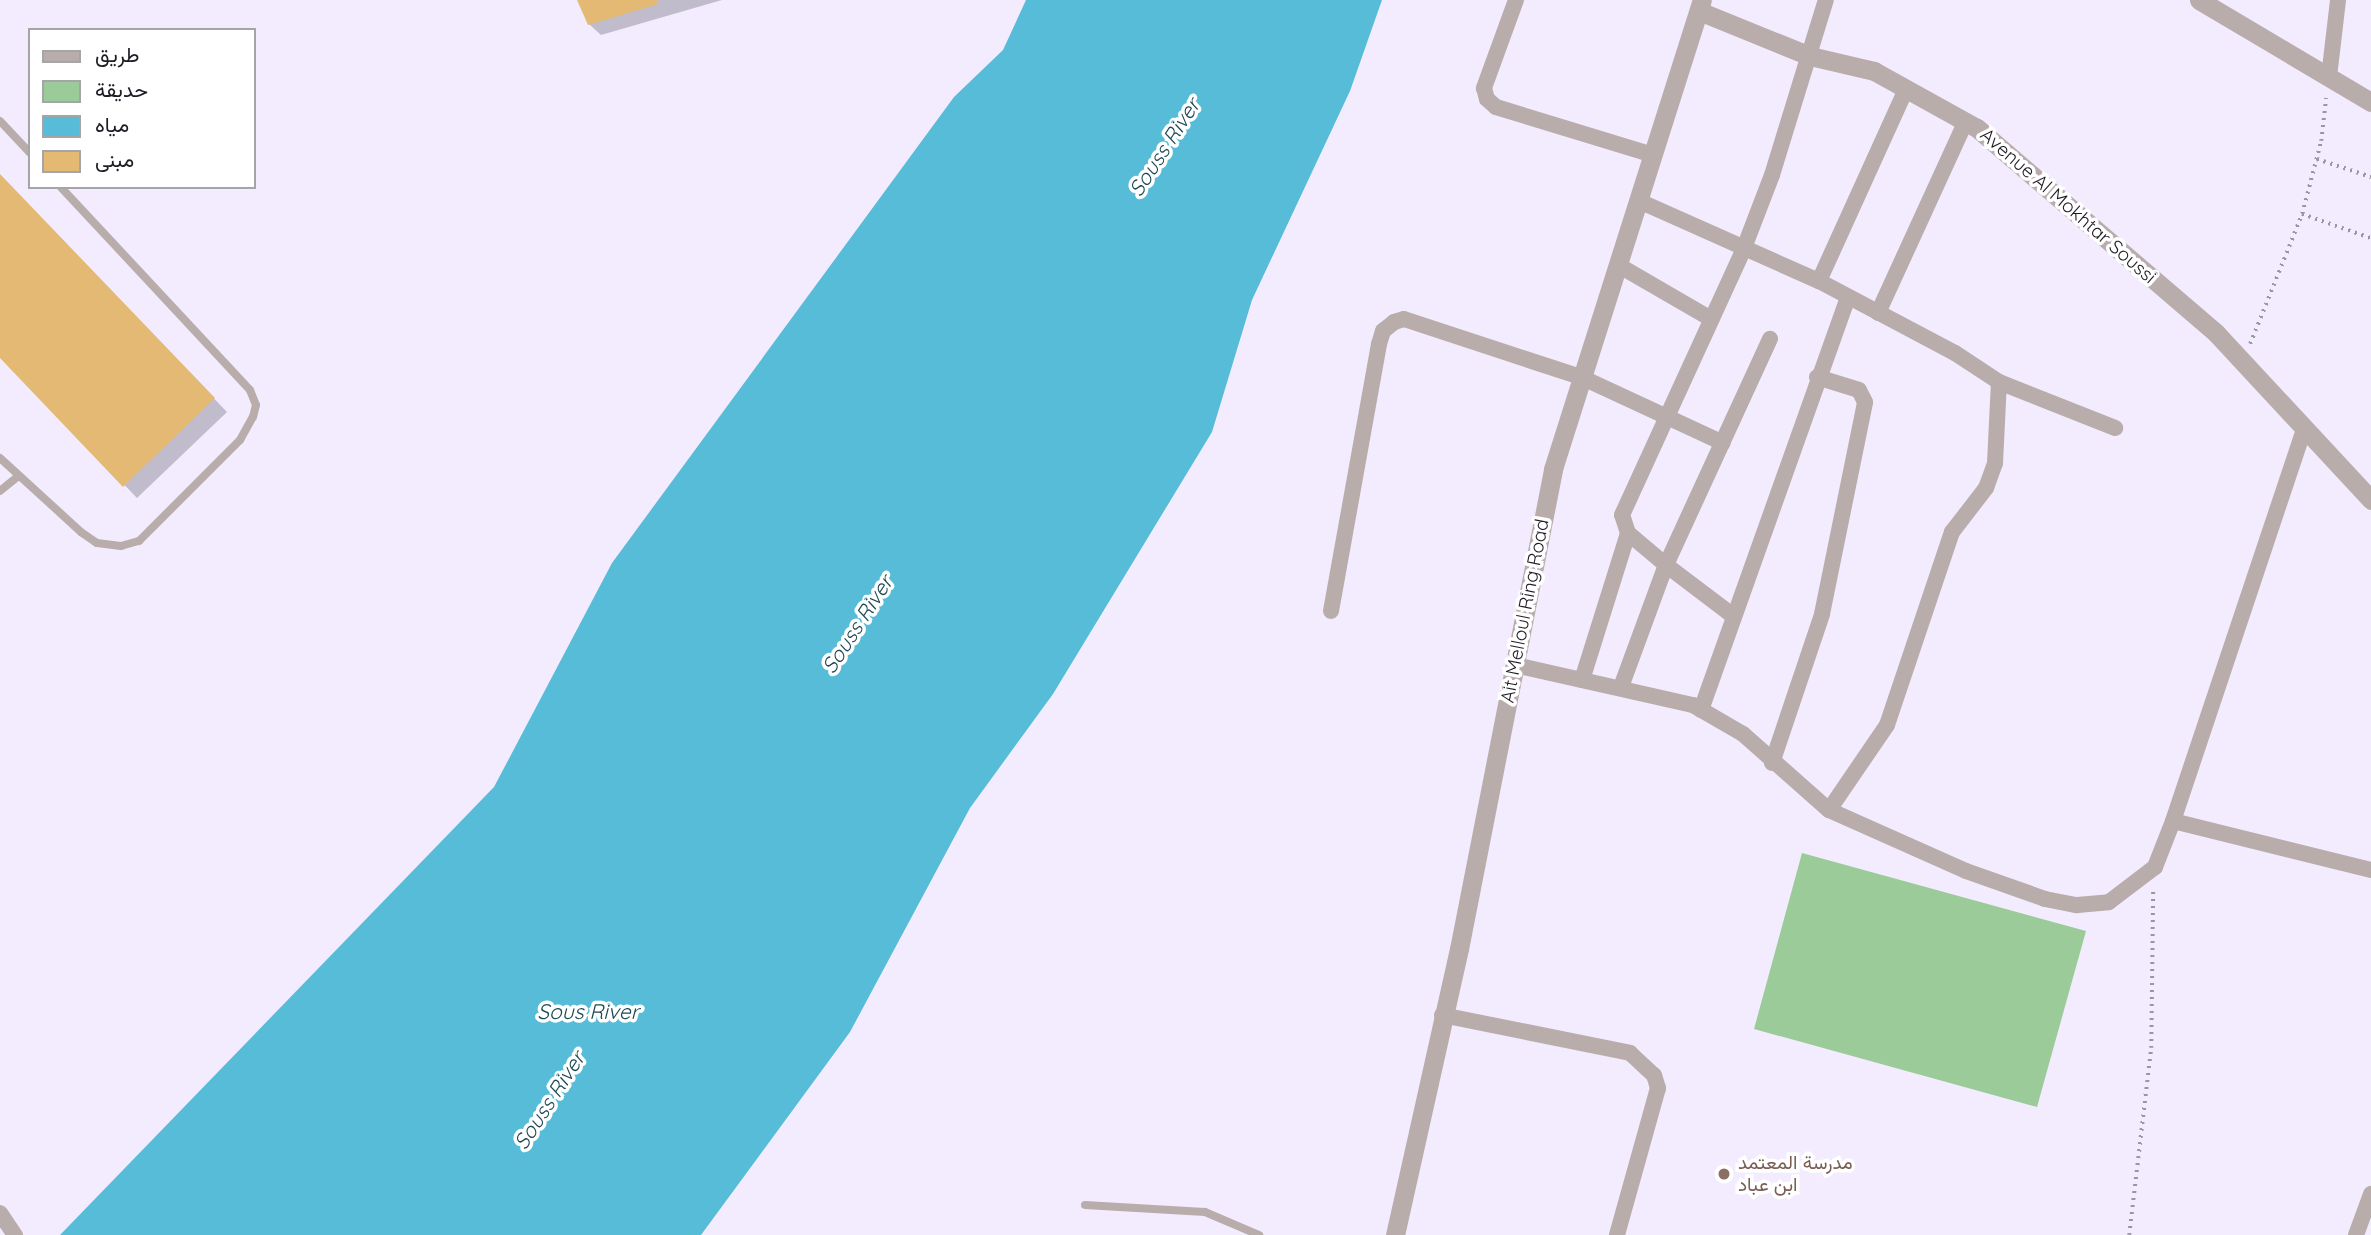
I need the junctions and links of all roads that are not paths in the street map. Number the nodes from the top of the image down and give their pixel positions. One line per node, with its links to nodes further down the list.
1 (1516, 0): 13 (street)
2 (1826, 0): 6 (street)
3 (2199, 0): 7 (street)
4 (2338, 0): 7 (street)
5 (1700, 5): 6 (street, Avenue Al Mokhtar Soussi); 13 (street, Ait Melloul Ring Road)
6 (1810, 56): 8 (street, Avenue Al Mokhtar Soussi); 16 (street)
7 (2329, 77): 9 (street)
8 (1906, 89): 11 (street, Avenue Al Mokhtar Soussi); 18 (street)
9 (2371, 102)
10 (0, 121): 12 (lane)
11 (1966, 121): 20 (street); 28 (street, Avenue Al Mokhtar Soussi)
12 (28, 151)
13 (1653, 155): 15 (street, Ait Melloul Ring Road)
14 (63, 189): 31 (lane)
15 (1639, 201): 16 (street); 17 (street, Ait Melloul Ring Road)
16 (1744, 248): 18 (street); 21 (street)
17 (1618, 265): 21 (street); 24 (street, Ait Melloul Ring Road)
18 (1819, 281): 19 (street)
19 (1848, 297): 20 (street); 23 (street)
20 (1878, 313): 25 (street)
21 (1710, 319): 26 (street)
22 (1770, 340): 29 (street)
23 (1817, 377): 37 (street); 42 (street)
24 (1583, 378): 26 (street); 36 (street); 38 (street, Ait Melloul Ring Road)
25 (1998, 382): 27 (street); 43 (street)
26 (1665, 418): 29 (street); 34 (street)
27 (2115, 428)
28 (2304, 430): 33 (street, Avenue Al Mokhtar Soussi); 44 (street)
29 (1723, 443): 35 (street)
30 (0, 458): 31 (lane)
31 (17, 477): 32 (lane)
32 (0, 491)
33 (2371, 500)
34 (1628, 533): 35 (street); 39 (street)
35 (1666, 565): 37 (street); 40 (street)
36 (1331, 611)
37 (1732, 615): 41 (street)
38 (1515, 665): 39 (street); 46 (street, Ait Melloul Ring Road)
39 (1582, 680): 40 (street)
40 (1621, 687): 41 (street)
41 (1700, 710): 42 (street)
42 (1772, 763): 43 (street)
43 (1829, 810): 44 (street)
44 (2173, 821): 45 (street)
45 (2371, 870)
46 (1442, 1015): 52 (street, Ait Melloul Ring Road); 53 (street)
47 (2371, 1194): 54 (street)
48 (1085, 1205): 51 (lane)
49 (0, 1213): 50 (street)
50 (12, 1233)
51 (1259, 1235)
52 (1395, 1235)
53 (1617, 1235)
54 (2356, 1235)

